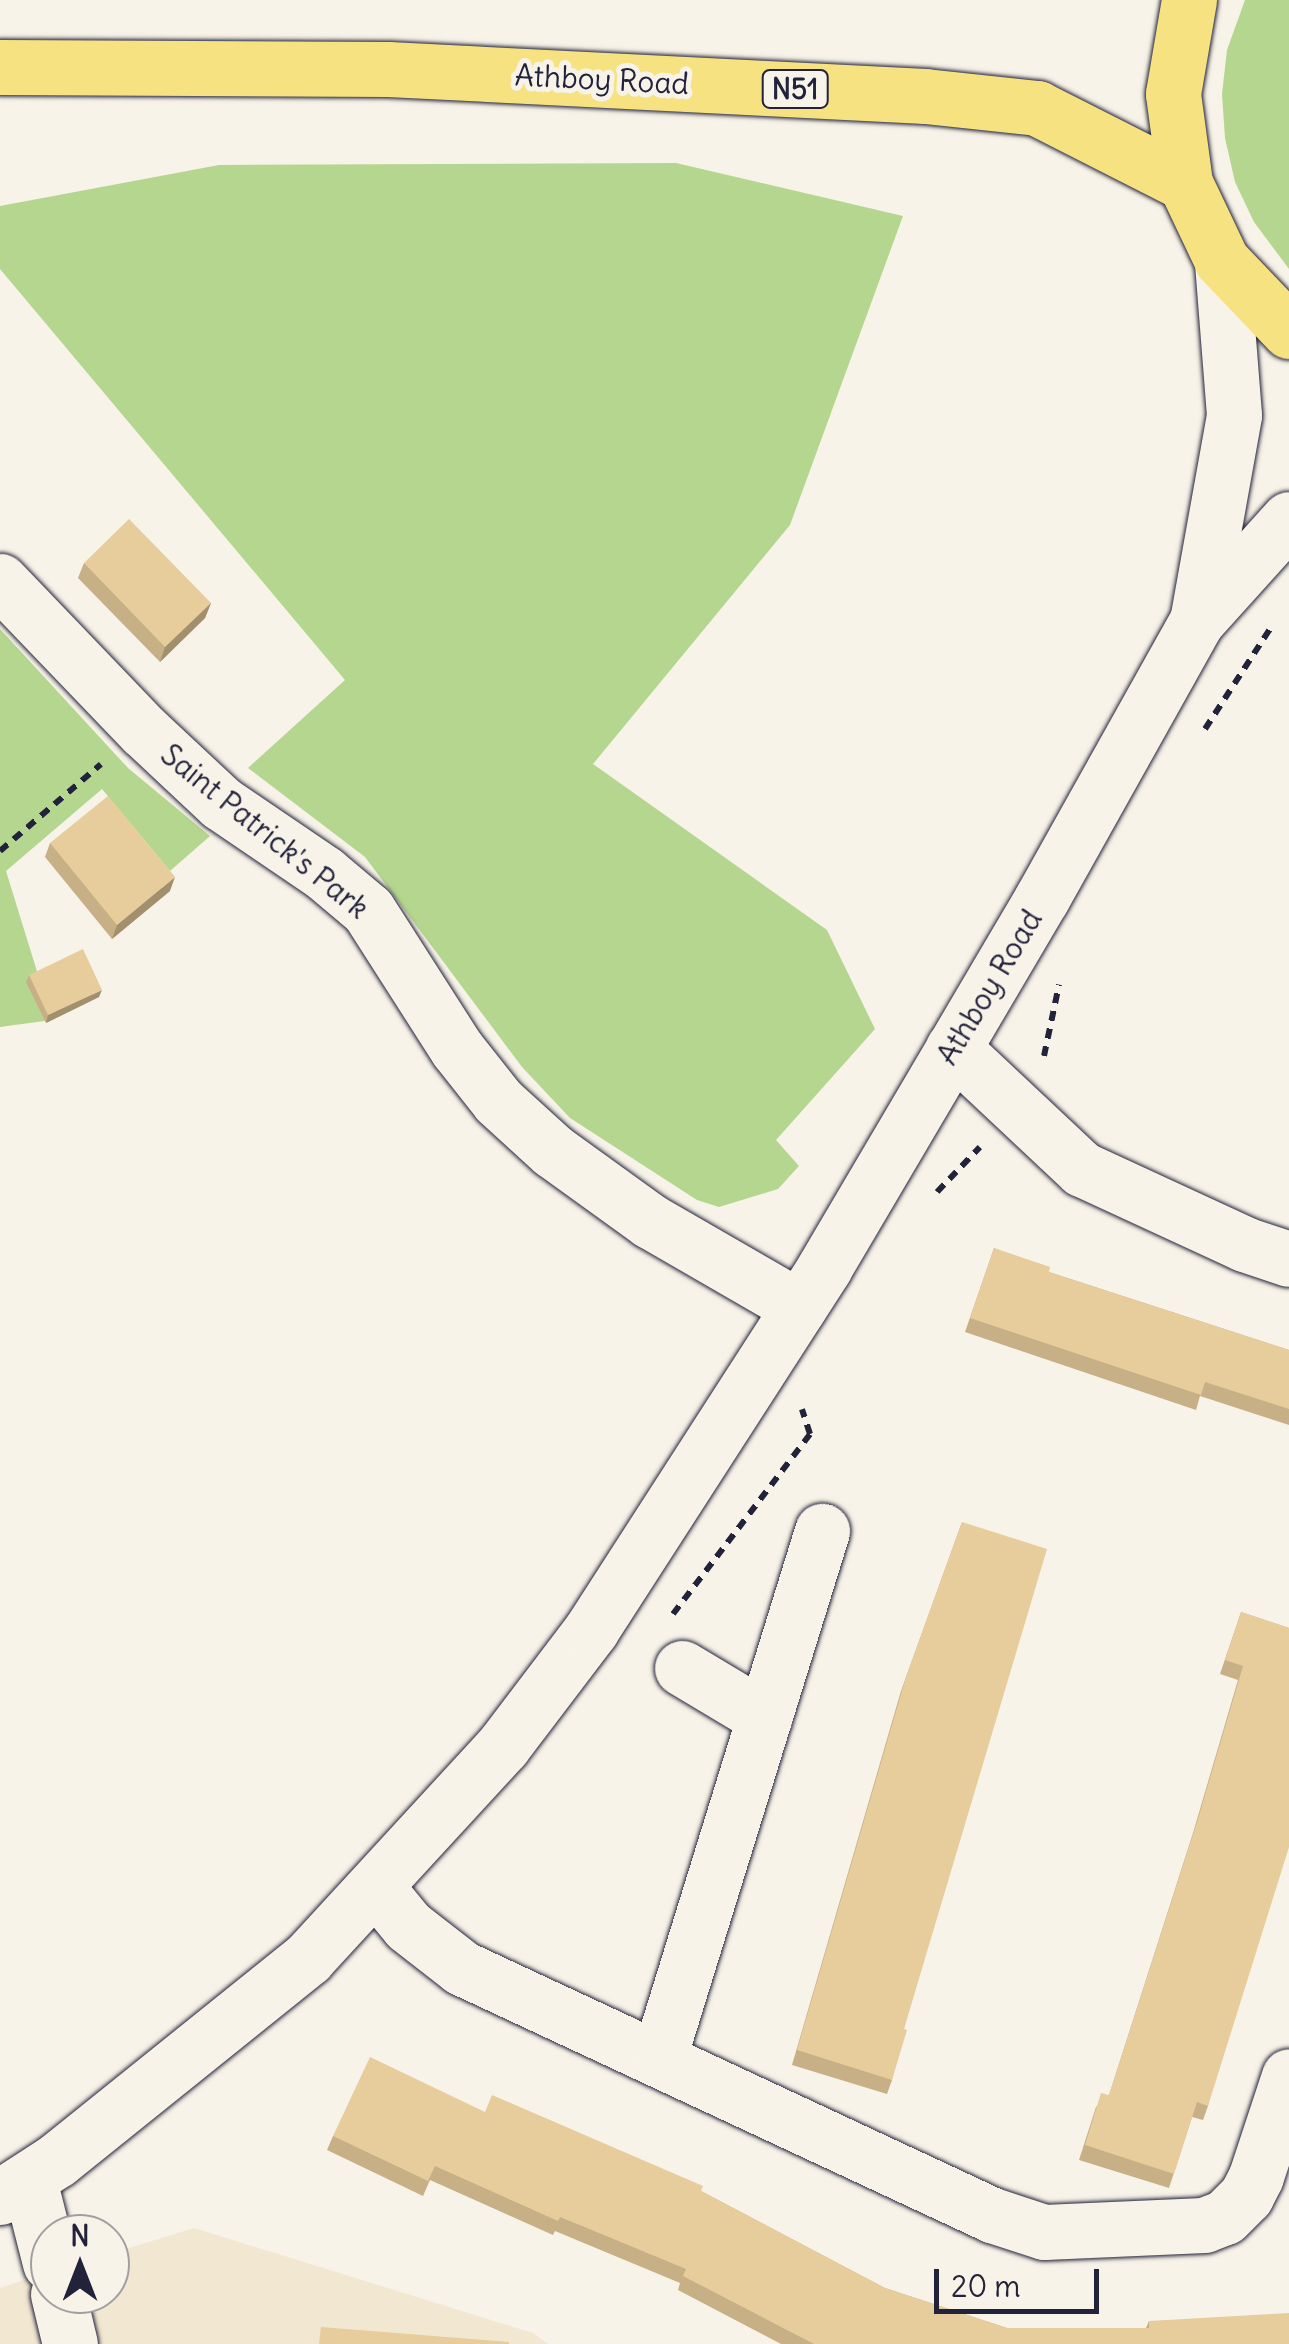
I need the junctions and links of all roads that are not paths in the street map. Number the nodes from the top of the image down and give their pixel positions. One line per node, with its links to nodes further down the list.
1 (1188, 0): 3 (main road)
2 (0, 67): 3 (main road, Athboy Road / N51)
3 (1185, 183): 4 (main road)
4 (1222, 261): 5 (main road); 8 (street)
5 (1289, 331)
6 (1289, 518): 8 (street)
7 (0, 580): 11 (street, Saint Patrick's Park)
8 (1196, 621): 9 (street, Athboy Road)
9 (953, 1048): 10 (street); 11 (street, Athboy Road)
10 (1289, 1259)
11 (786, 1327): 15 (street, Athboy Road)
12 (822, 1531): 14 (street)
13 (682, 1668): 14 (street)
14 (764, 1718): 16 (street)
15 (376, 1887): 16 (street); 18 (street, Athboy Road)
16 (659, 2057): 17 (street)
17 (1289, 2076)
18 (15, 2188): 19 (street)
19 (30, 2220)
20 (63, 2314): 21 (street)
21 (70, 2344)

